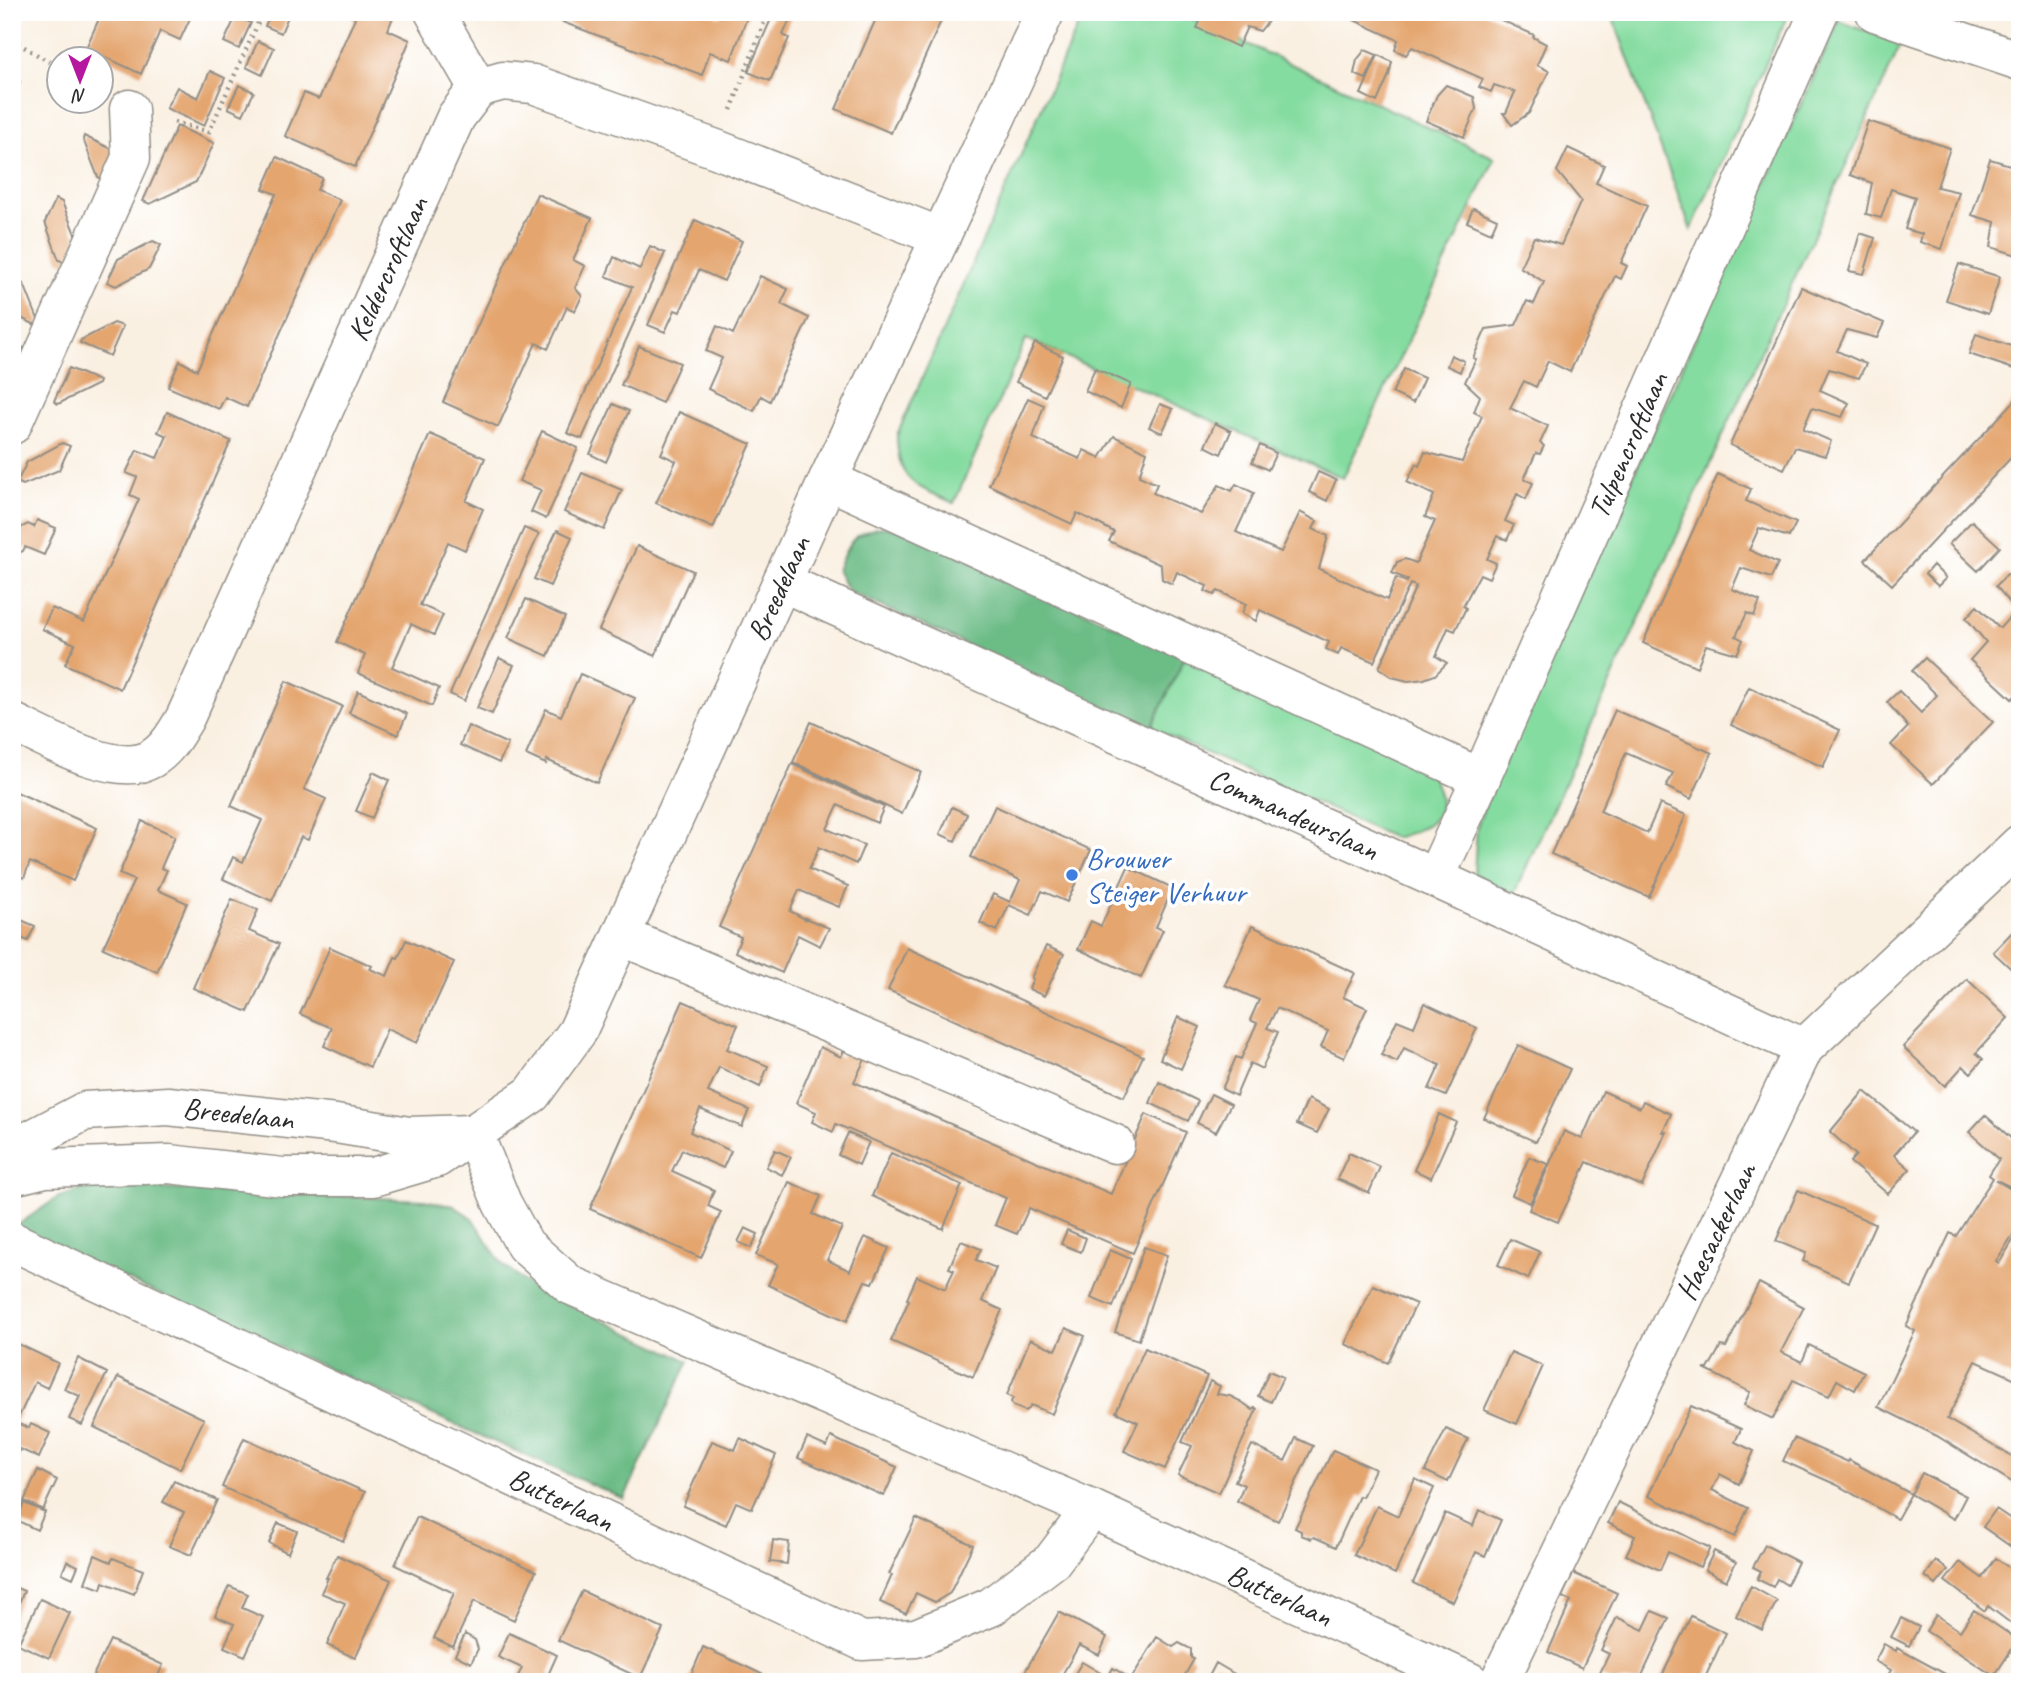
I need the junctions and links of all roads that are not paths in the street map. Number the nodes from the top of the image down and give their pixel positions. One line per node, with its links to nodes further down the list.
1 (434, 12): 6 (street)
2 (1045, 12): 8 (street, Breedelaan)
3 (1819, 12): 13 (street, Tulpencroftlaan)
4 (1875, 12): 5 (street)
5 (2020, 61)
6 (478, 88): 8 (street); 12 (street, Keldercroftlaan)
7 (129, 109): 9 (street)
8 (941, 237): 10 (street, Breedelaan)
9 (12, 425)
10 (828, 480): 11 (street, Breedelaan); 13 (street)
11 (782, 582): 15 (street, Commandeurslaan); 16 (street, Breedelaan)
12 (12, 722)
13 (1481, 778): 15 (street, Tulpencroftlaan)
14 (2020, 844): 17 (street, Haesackerlaan)
15 (1435, 878): 17 (street, Commandeurslaan)
16 (621, 936): 18 (street, Breedelaan); 19 (street)
17 (1804, 1048): 25 (street, Haesackerlaan)
18 (474, 1134): 20 (street, Breedelaan); 21 (street, Breedelaan); 23 (street, Butterlaan)
19 (1115, 1144)
20 (12, 1152)
21 (12, 1177)
22 (12, 1241): 23 (street, Butterlaan)
23 (1091, 1509): 24 (street, Butterlaan)
24 (1470, 1682)
25 (1499, 1682)

